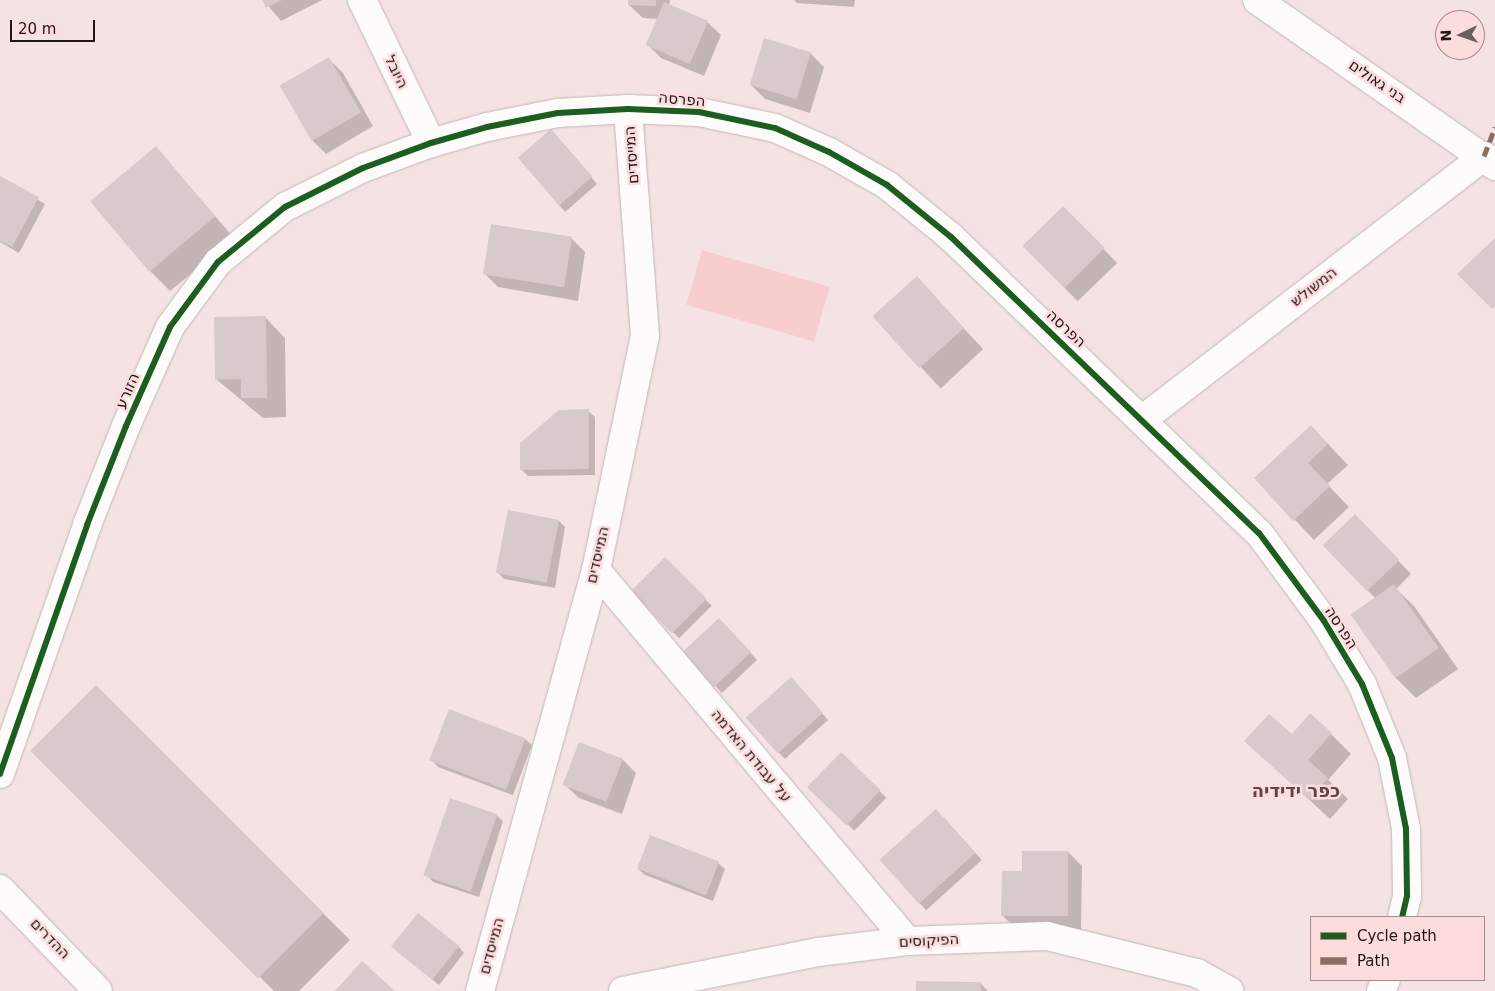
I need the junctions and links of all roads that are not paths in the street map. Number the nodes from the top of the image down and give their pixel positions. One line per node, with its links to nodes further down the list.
1 (362, 0): 4 (street, היובל)
2 (1257, 0): 5 (street, בני גאולים)
3 (628, 108): 4 (street, הפרסה); 6 (street, הפרסה); 7 (street, המייסדים)
4 (430, 143): 8 (street, הזורע)
5 (1490, 161): 6 (street, המשולש)
6 (1143, 419): 10 (street, הפרסה)
7 (596, 570): 11 (street, על עבודת האדמה); 13 (street, המייסדים)
8 (0, 774)
9 (0, 889): 12 (street, ההדרים)
10 (1402, 916)
11 (907, 941): 14 (street, הפיקוסים); 15 (street, הפיקוסים)
12 (98, 991)
13 (480, 991)
14 (623, 991)
15 (1229, 991)

